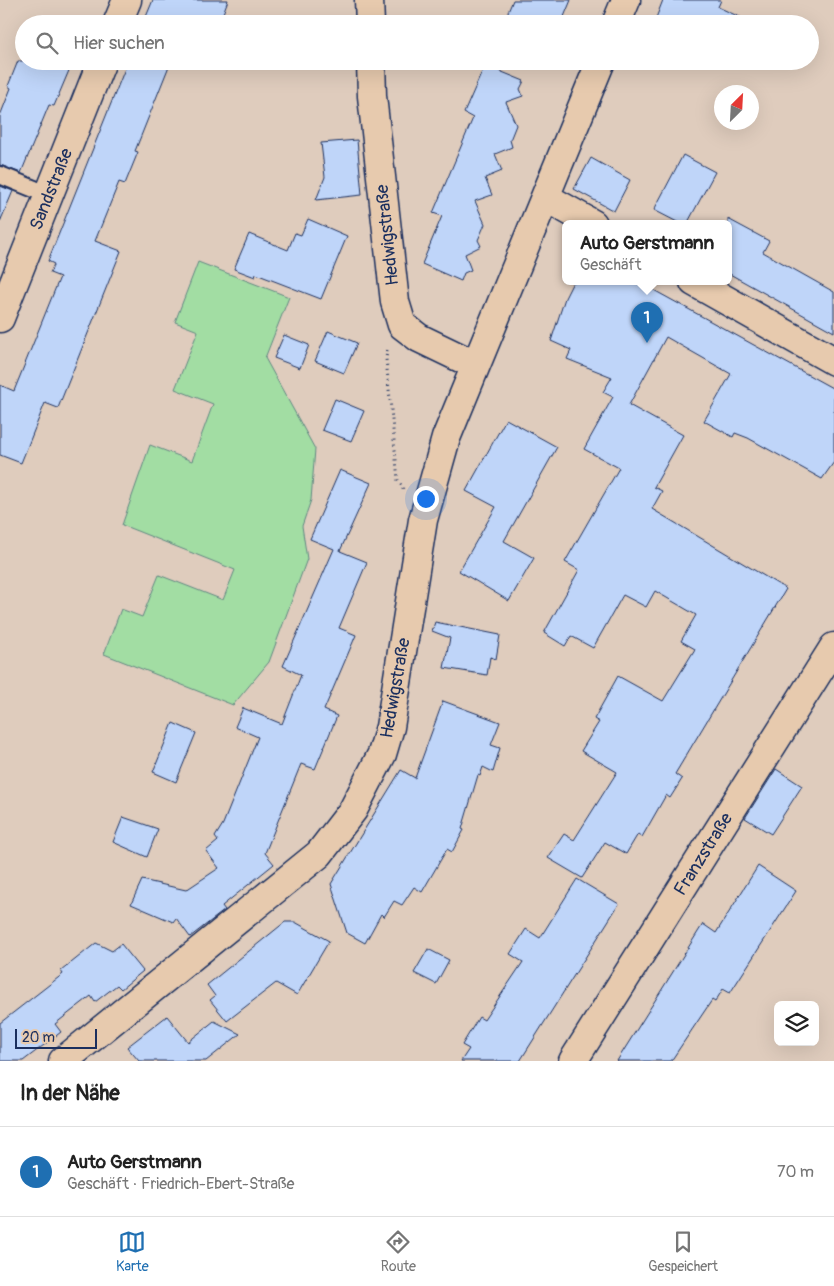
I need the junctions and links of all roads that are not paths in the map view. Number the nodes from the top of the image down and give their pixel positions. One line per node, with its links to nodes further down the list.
1 (127, 0): 4 (street)
2 (369, 0): 5 (street)
3 (626, 0): 6 (street)
4 (121, 15)
5 (370, 15)
6 (620, 15)
7 (98, 70): 11 (street, Sandstraße)
8 (371, 70): 17 (street, Hedwigstraße)
9 (597, 70): 12 (street, Hedwigstraße)
10 (0, 175): 11 (lane)
11 (49, 195): 15 (street, Sandstraße)
12 (545, 197): 13 (street); 17 (street, Hedwigstraße)
13 (586, 220)
14 (699, 285): 16 (street)
15 (0, 318)
16 (834, 361)
17 (475, 365): 19 (street, Hedwigstraße)
18 (834, 647): 20 (street, Franzstraße)
19 (63, 1061)
20 (573, 1061)

